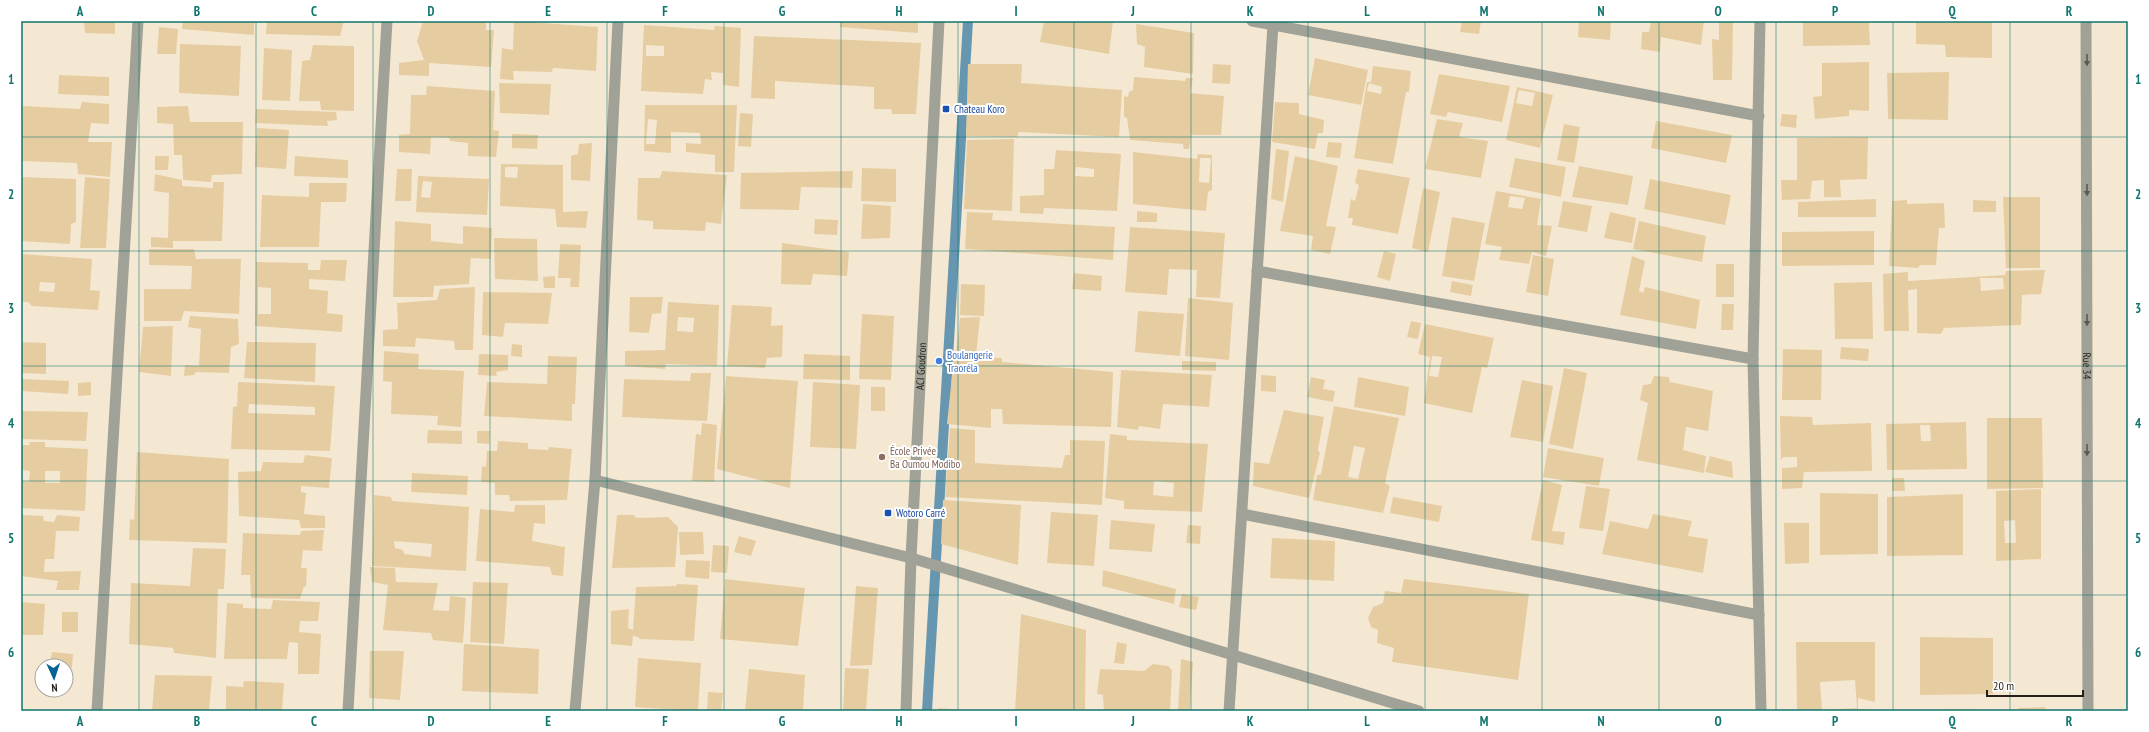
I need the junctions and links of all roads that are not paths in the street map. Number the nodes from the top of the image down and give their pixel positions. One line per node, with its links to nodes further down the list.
1 (138, 21): 17 (street)
2 (388, 21): 18 (street)
3 (618, 21): 12 (street)
4 (939, 21): 14 (street, ACI Goudron)
5 (1252, 21): 8 (street)
6 (1760, 21): 9 (street)
7 (2086, 21): 24 (street, Rue 34, one-way to 24)
8 (1273, 25): 9 (street); 10 (street)
9 (1759, 116): 11 (street)
10 (1257, 271): 11 (street); 13 (street)
11 (1753, 359): 15 (street)
12 (595, 480): 14 (street); 19 (street)
13 (1242, 514): 15 (street); 16 (street)
14 (911, 558): 16 (street); 20 (street, ACI Goudron)
15 (1759, 615): 23 (street)
16 (1233, 655): 21 (street); 22 (street)
17 (97, 711)
18 (348, 711)
19 (575, 711)
20 (906, 711)
21 (1229, 711)
22 (1419, 711)
23 (1761, 711)
24 (2088, 711)

